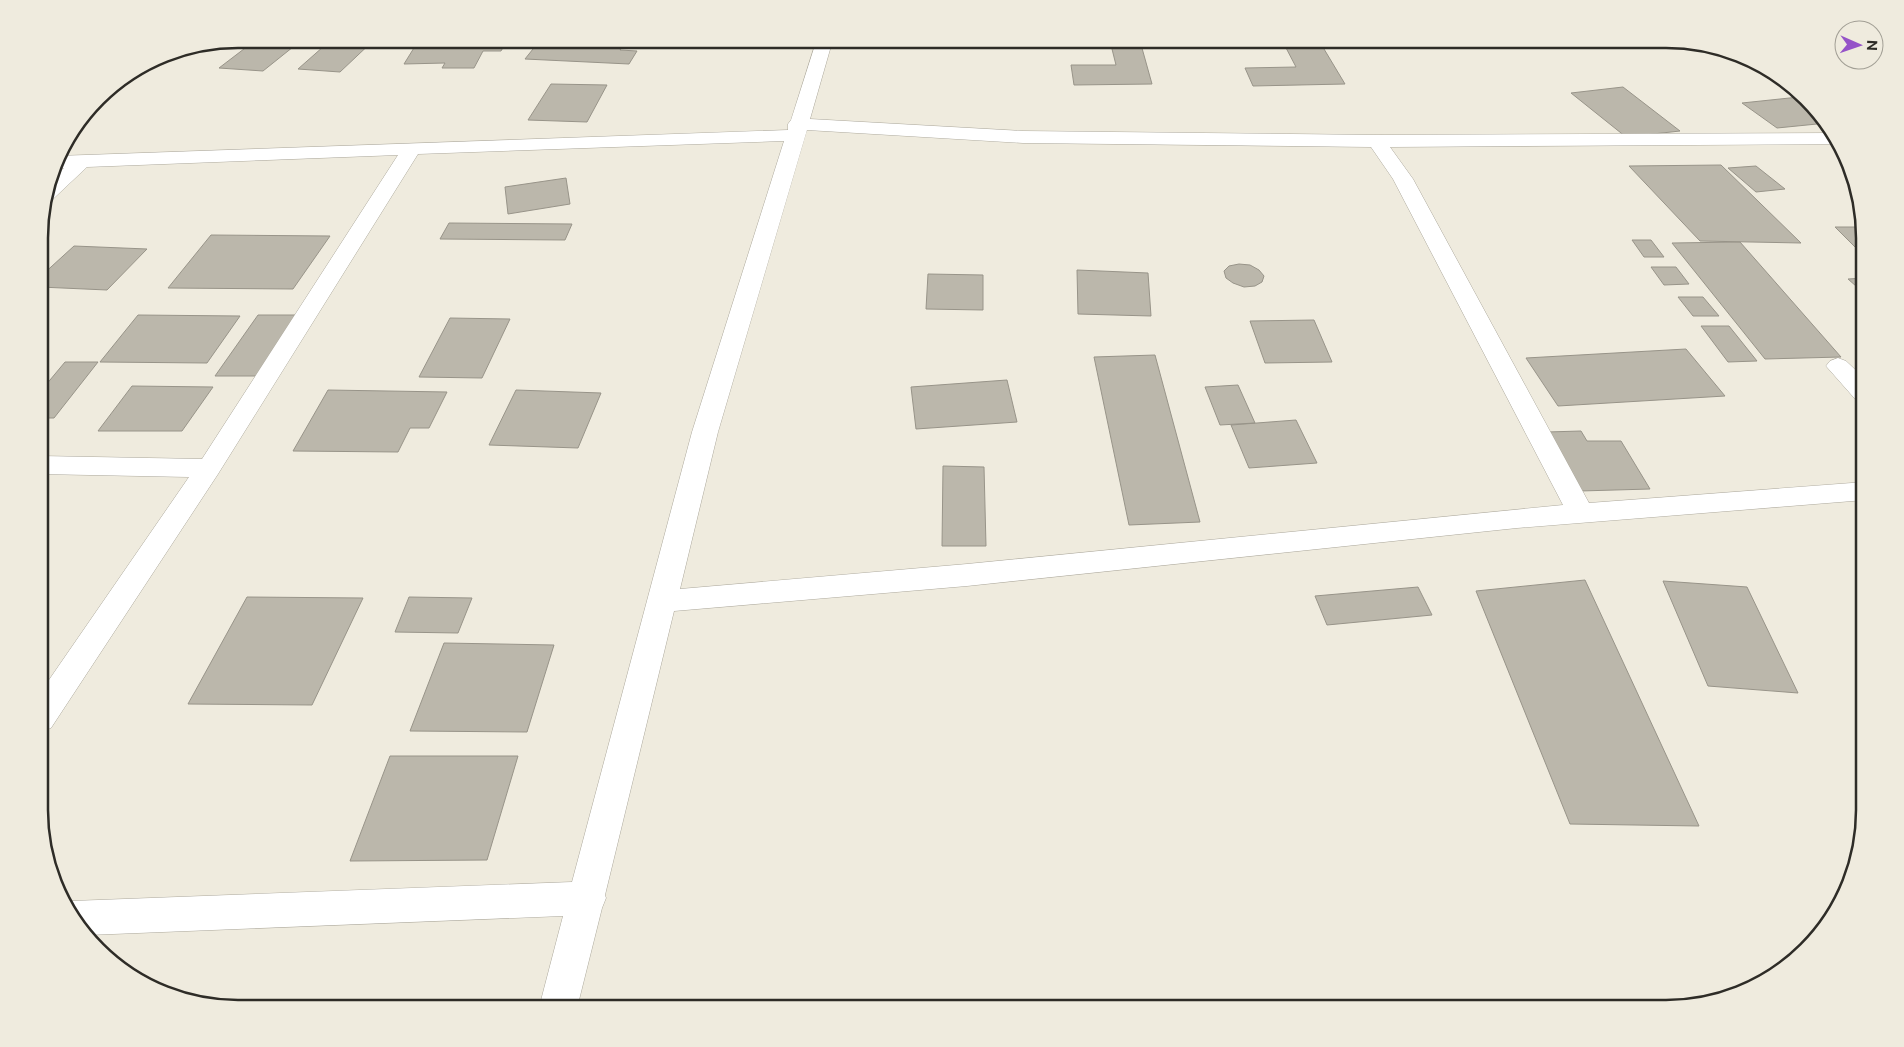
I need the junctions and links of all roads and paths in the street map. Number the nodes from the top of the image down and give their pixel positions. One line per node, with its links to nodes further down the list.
1 (821, 48): 2 (street)
2 (796, 129): 4 (street); 5 (street); 15 (street)
3 (1828, 139): 4 (street)
4 (1377, 142): 14 (street)
5 (411, 150): 6 (street); 12 (street)
6 (82, 161): 7 (street); 8 (street)
7 (63, 162)
8 (55, 187)
9 (1838, 366): 10 (street)
10 (1856, 385)
11 (48, 465): 12 (street)
12 (210, 468): 16 (street)
13 (1856, 492): 14 (street)
14 (1580, 513): 15 (street)
15 (664, 601): 17 (street)
16 (48, 707)
17 (588, 898): 18 (street); 19 (street)
18 (82, 918)
19 (560, 1000)

